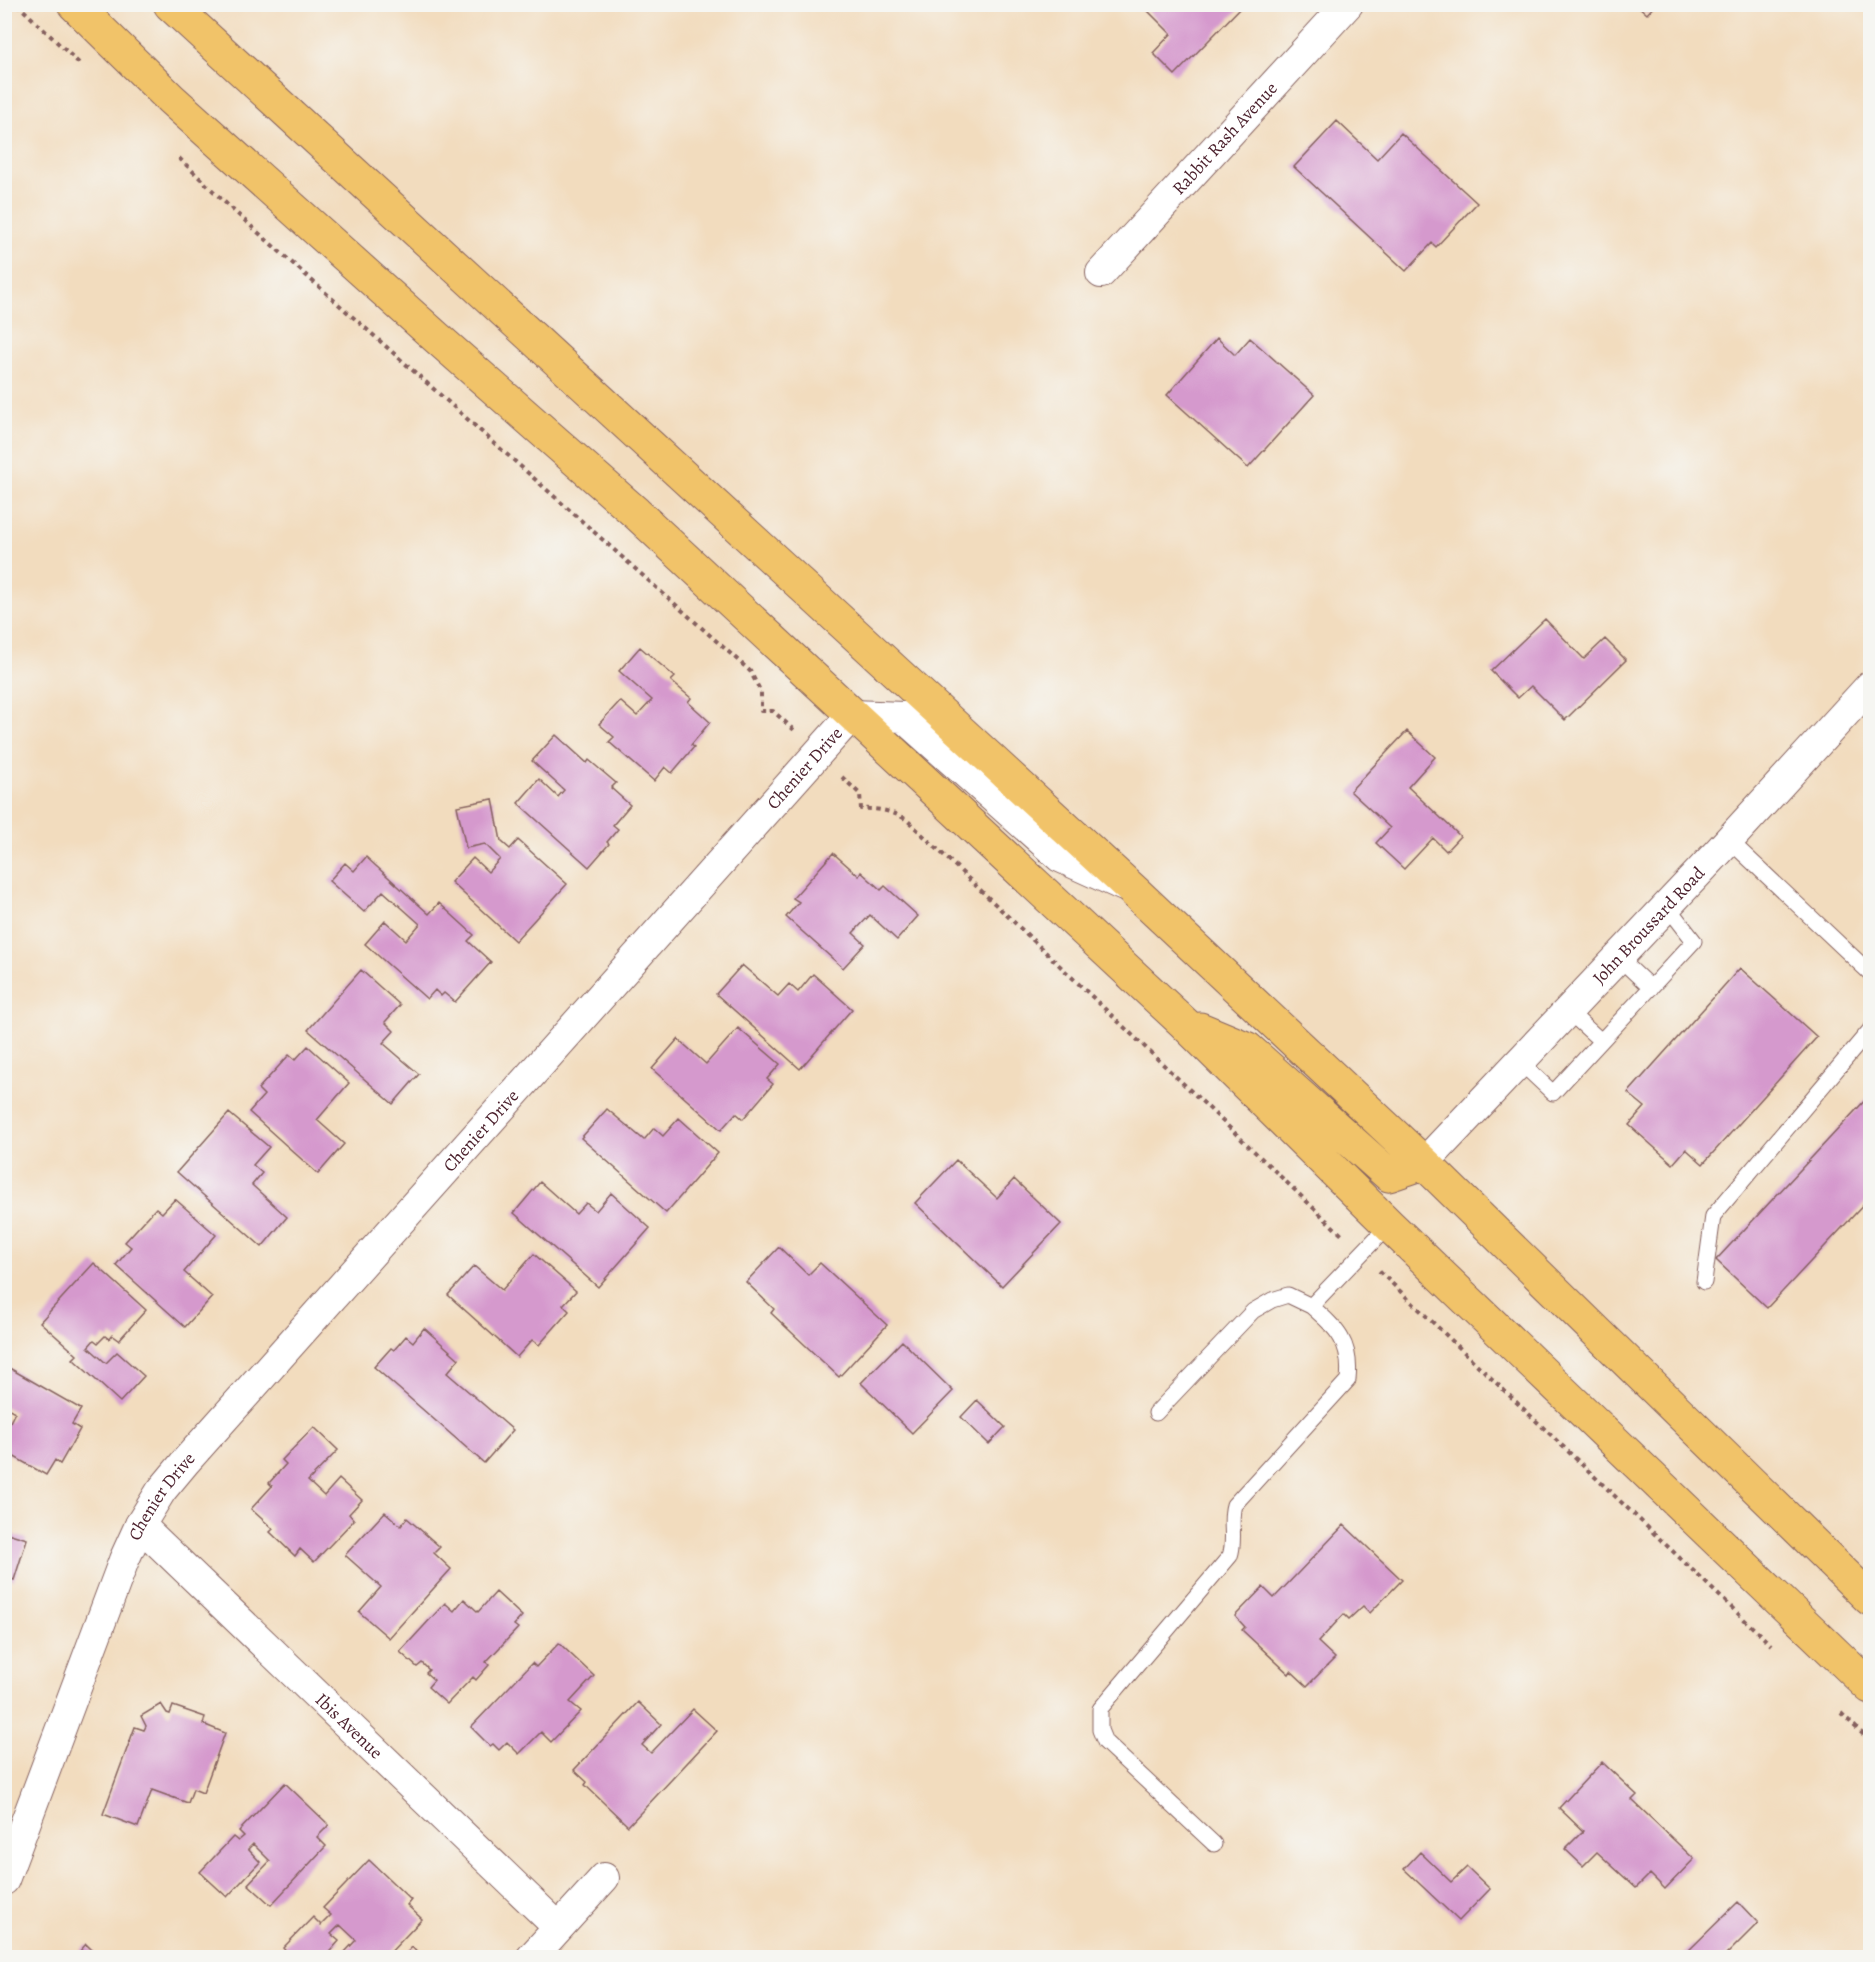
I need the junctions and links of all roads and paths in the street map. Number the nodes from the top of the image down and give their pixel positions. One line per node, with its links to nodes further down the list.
1 (17, 4): 5 (path)
2 (74, 4): 10 (main road)
3 (170, 4): 12 (main road)
4 (1348, 4): 7 (street, Rabbit Rash Avenue)
5 (87, 70)
6 (174, 153): 9 (path)
7 (1101, 273)
8 (1870, 686): 11 (street, John Broussard Road)
9 (773, 711)
10 (852, 715): 12 (street, Chenier Drive); 18 (main road); 27 (street, Chenier Drive)
11 (1729, 840): 13 (street, John Broussard Road); 15 (lane)
12 (1134, 891): 22 (main road)
13 (1667, 906): 14 (street, John Broussard Road); 16 (lane)
14 (1619, 958): 16 (lane); 17 (street, John Broussard Road)
15 (1870, 973)
16 (1651, 988): 20 (lane)
17 (1568, 1011): 20 (lane); 21 (street, John Broussard Road)
18 (1184, 1023): 22 (main road); 23 (main road)
19 (1870, 1030): 24 (lane)
20 (1601, 1041): 21 (lane)
21 (1520, 1062): 22 (street, John Broussard Road)
22 (1425, 1163): 28 (main road)
23 (1389, 1225): 25 (lane); 29 (main road)
24 (1704, 1282)
25 (1311, 1306): 26 (lane); 30 (lane)
26 (1156, 1413)
27 (140, 1525): 32 (street, Chenier Drive); 33 (street, Ibis Avenue)
28 (1870, 1599)
29 (1870, 1687)
30 (1214, 1844)
31 (604, 1878): 33 (street)
32 (4, 1880)
33 (558, 1927): 34 (street)
34 (531, 1958)

